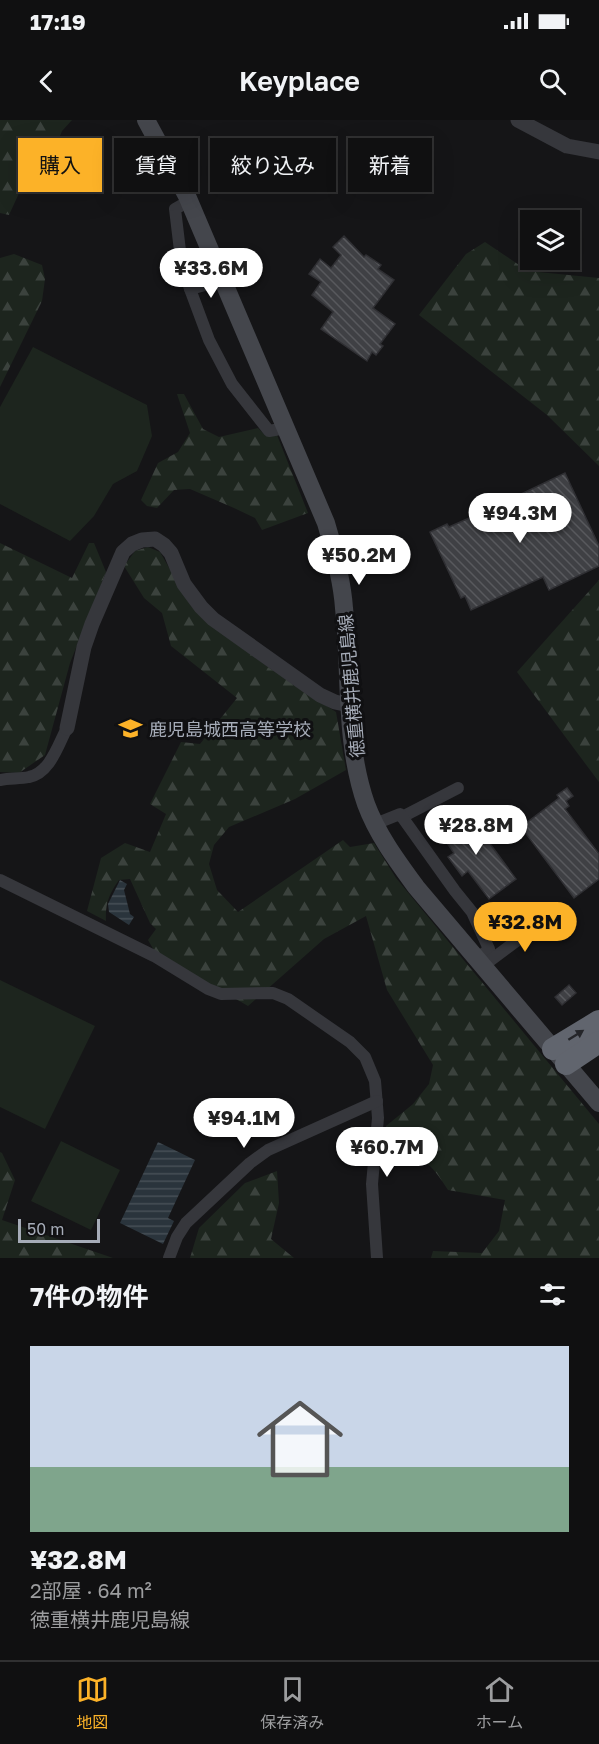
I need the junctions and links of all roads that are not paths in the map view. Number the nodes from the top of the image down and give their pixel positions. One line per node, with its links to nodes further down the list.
1 (146, 120): 4 (main road, 徳重横井鹿児島線)
2 (518, 120): 3 (street)
3 (599, 152)
4 (189, 201): 5 (main road, 徳重横井鹿児島線); 6 (street)
5 (224, 280): 6 (street); 7 (main road, 徳重横井鹿児島線)
6 (190, 290): 7 (street)
7 (286, 428): 8 (main road, 徳重横井鹿児島線)
8 (349, 705): 9 (street); 13 (main road, 徳重横井鹿児島線)
9 (67, 728): 10 (street)
10 (0, 780)
11 (458, 788): 12 (street)
12 (402, 817): 13 (street); 16 (street)
13 (375, 824): 16 (main road, 徳重横井鹿児島線)
14 (0, 880): 20 (street)
15 (550, 916): 16 (street)
16 (480, 963): 19 (main road, 徳重横井鹿児島線)
17 (599, 1021): 19 (highway, one-way to 17)
18 (599, 1042): 19 (highway)
19 (559, 1057): 21 (main road, 徳重横井鹿児島線)
20 (377, 1101): 22 (street); 23 (street)
21 (599, 1103)
22 (169, 1258)
23 (377, 1258)

